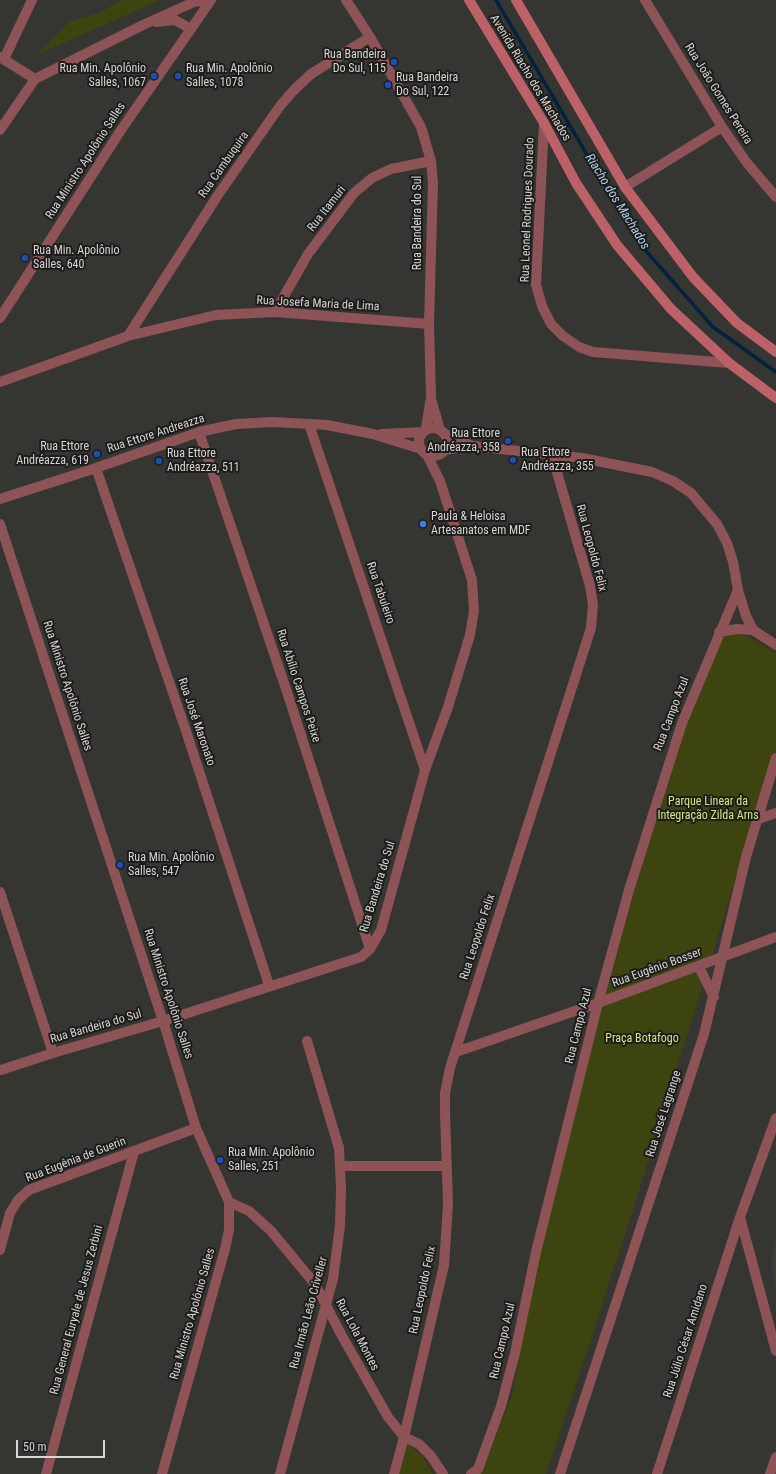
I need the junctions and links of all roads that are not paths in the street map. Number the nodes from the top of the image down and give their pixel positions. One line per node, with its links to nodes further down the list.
1 (32, 0): 11 (street)
2 (206, 0): 8 (street)
3 (211, 0): 9 (street, Rua Ministro Apolônio Salles)
4 (346, 0): 10 (street, Rua Bandeira do Sul)
5 (469, 0): 13 (street, Avenida Riacho dos Machados)
6 (516, 0): 17 (street)
7 (645, 0): 14 (street, Rua João Gomes Pereira)
8 (143, 25): 9 (street); 12 (street)
9 (191, 29): 20 (street, Rua Ministro Apolônio Salles)
10 (370, 37): 16 (street, Rua Bandeira do Sul); 22 (street, Rua Cambuquira)
11 (2, 58): 12 (street)
12 (35, 79): 15 (street)
13 (544, 123): 24 (street, Avenida Riacho dos Machados); 24 (street, Rua Leonel Rodrigues Dourado)
14 (722, 126): 17 (street); 18 (street, Rua João Gomes Pereira)
15 (0, 130)
16 (431, 161): 19 (street, Rua Itamuri); 21 (street, Rua Bandeira do Sul)
17 (625, 187): 23 (street)
18 (776, 197)
19 (275, 312): 21 (street, Rua Josefa Maria de Lima); 22 (street, Rua Josefa Maria de Lima)
20 (0, 318)
21 (429, 324): 26 (street, Rua Bandeira do Sul)
22 (128, 336): 25 (street, Rua Josefa Maria de Lima)
23 (776, 352)
24 (729, 363): 27 (street, Avenida Riacho dos Machados)
25 (0, 382)
26 (431, 396): 29 (street, Rua Bandeira do Sul); 30 (street, Rua Bandeira do Sul)
27 (776, 398)
28 (309, 424): 31 (street, Rua Ettore Andreazza); 32 (street, Rua Ettore Andreazza); 46 (street, Rua Tabuleiro)
29 (424, 431): 30 (street); 32 (street, Rua Ettore Andreazza); 34 (street)
30 (442, 431): 33 (street); 35 (street)
31 (199, 432): 37 (street, Rua Ettore Andreazza); 51 (street, Rua Abílio Campos Peixe)
32 (373, 434): 34 (street, Rua Ettore Andreazza)
33 (473, 446): 35 (street); 36 (street)
34 (424, 452): 35 (street); 38 (street, Rua Bandeira do Sul)
35 (442, 452): 38 (street, Rua Bandeira do Sul)
36 (552, 455): 41 (street); 59 (street, Rua Leopoldo Felix)
37 (96, 468): 39 (street, Rua Ettore Andreazza); 54 (street, Rua José Maronato)
38 (440, 481): 46 (street, Rua Bandeira do Sul)
39 (0, 499)
40 (0, 524): 57 (street, Rua Ministro Apolônio Salles)
41 (738, 590): 42 (street); 43 (street, Rua Campo Azul)
42 (753, 630): 43 (street); 44 (street)
43 (719, 632): 56 (street, Rua Campo Azul)
44 (776, 645)
45 (776, 758): 48 (street, Rua José Lagrange)
46 (425, 770): 51 (street, Rua Bandeira do Sul)
47 (776, 813): 48 (street)
48 (758, 819): 52 (street, Rua José Lagrange)
49 (0, 892): 60 (street)
50 (776, 937): 52 (street, Rua Eugênio Bosser)
51 (370, 949): 54 (street, Rua Bandeira do Sul)
52 (723, 958): 53 (street, Rua Eugênio Bosser); 55 (street, Rua José Lagrange)
53 (699, 967): 55 (street); 56 (street, Rua Eugênio Bosser)
54 (270, 985): 57 (street, Rua Bandeira do Sul)
55 (714, 997): 80 (street, Rua José Lagrange)
56 (598, 1003): 59 (street, Rua Eugênio Bosser); 79 (street, Rua Campo Azul)
57 (163, 1021): 60 (street, Rua Bandeira do Sul); 63 (street, Rua Ministro Apolônio Salles)
58 (307, 1041): 65 (street, Rua Irmão Leão Criveller)
59 (456, 1052): 66 (street, Rua Leopoldo Felix)
60 (53, 1053): 61 (street, Rua Bandeira do Sul)
61 (1, 1070)
62 (776, 1118): 68 (street, Rua Júlio César Amidano)
63 (196, 1128): 64 (street, Rua Eugênia de Guerin); 67 (street, Rua Ministro Apolônio Salles)
64 (134, 1152): 69 (street, Rua Eugênia de Guerin); 74 (street, Rua General Euryale de Jesus Zerbini)
65 (340, 1166): 66 (street); 70 (street, Rua Irmão Leão Criveller)
66 (447, 1166): 72 (street, Rua Leopoldo Felix)
67 (229, 1202): 70 (street, Rua Lola Montes); 75 (street, Rua Ministro Apolônio Salles)
68 (740, 1217): 71 (street); 81 (street, Rua Júlio César Amidano)
69 (0, 1250)
70 (326, 1303): 72 (street, Rua Lola Montes); 76 (street, Rua Irmão Leão Criveller)
71 (776, 1351)
72 (404, 1437): 77 (street, Rua Leopoldo Felix); 78 (street)
73 (776, 1457): 82 (street)
74 (46, 1474)
75 (162, 1474)
76 (280, 1474)
77 (394, 1474)
78 (444, 1474)
79 (471, 1474)
80 (560, 1474)
81 (658, 1474)
82 (770, 1474)

